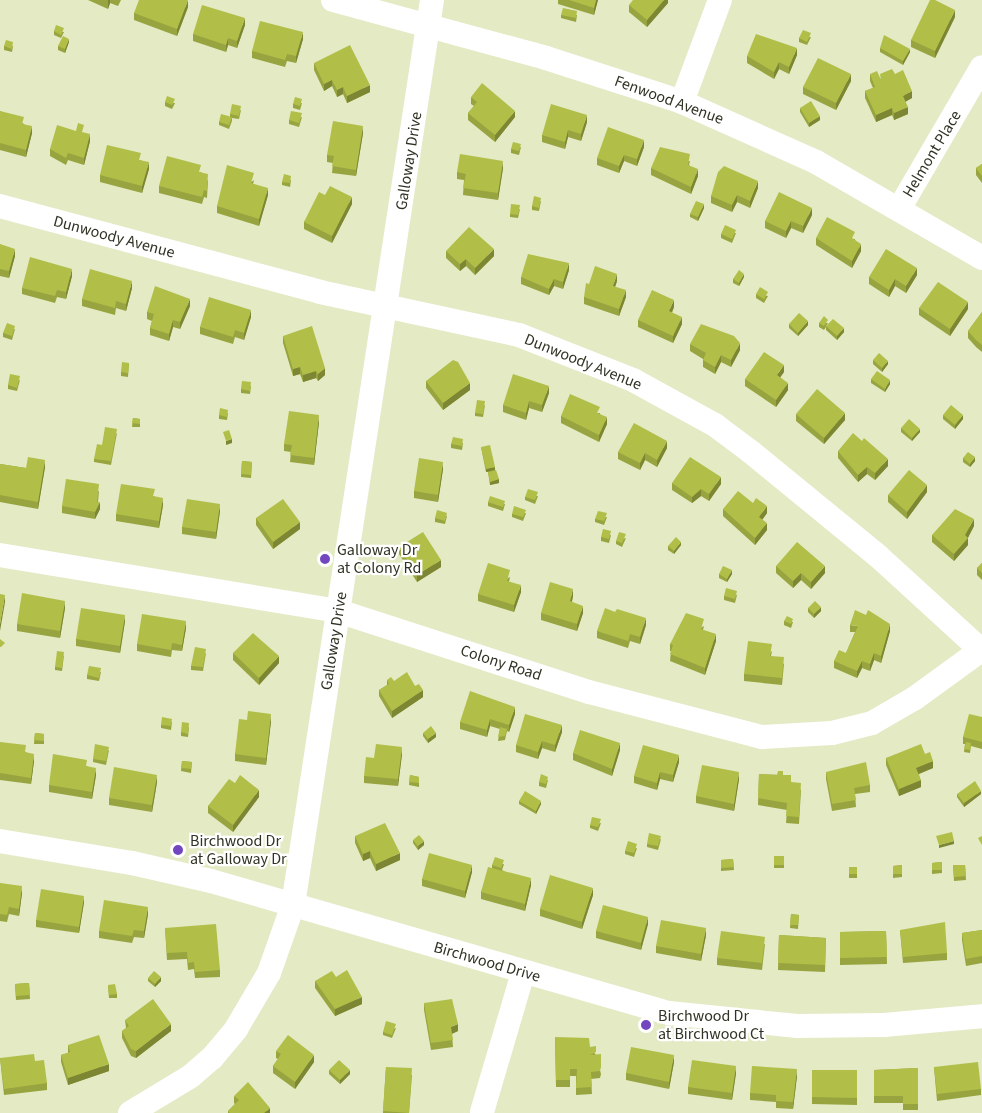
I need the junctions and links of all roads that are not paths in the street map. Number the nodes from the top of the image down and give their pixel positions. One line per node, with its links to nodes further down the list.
1 (333, 0): 4 (street, Fenwood Avenue)
2 (432, 0): 4 (street, Galloway Drive)
3 (720, 0): 6 (street)
4 (430, 25): 6 (street, Fenwood Avenue); 10 (street, Galloway Drive)
5 (982, 68): 8 (street, Helmont Place)
6 (682, 102): 8 (street, Fenwood Avenue)
7 (0, 206): 10 (street, Dunwoody Avenue)
8 (899, 209): 9 (street, Fenwood Avenue)
9 (982, 258)
10 (386, 308): 12 (street, Galloway Drive); 13 (street, Dunwoody Avenue)
11 (0, 555): 12 (street, Colony Road)
12 (338, 611): 13 (street, Colony Road); 15 (street, Galloway Drive)
13 (981, 651)
14 (0, 841): 15 (street, Birchwood Drive)
15 (293, 904): 16 (street, Birchwood Drive); 19 (street, Galloway Drive)
16 (523, 973): 17 (street, Birchwood Drive); 18 (street)
17 (982, 1016)
18 (482, 1112)
19 (130, 1113)

